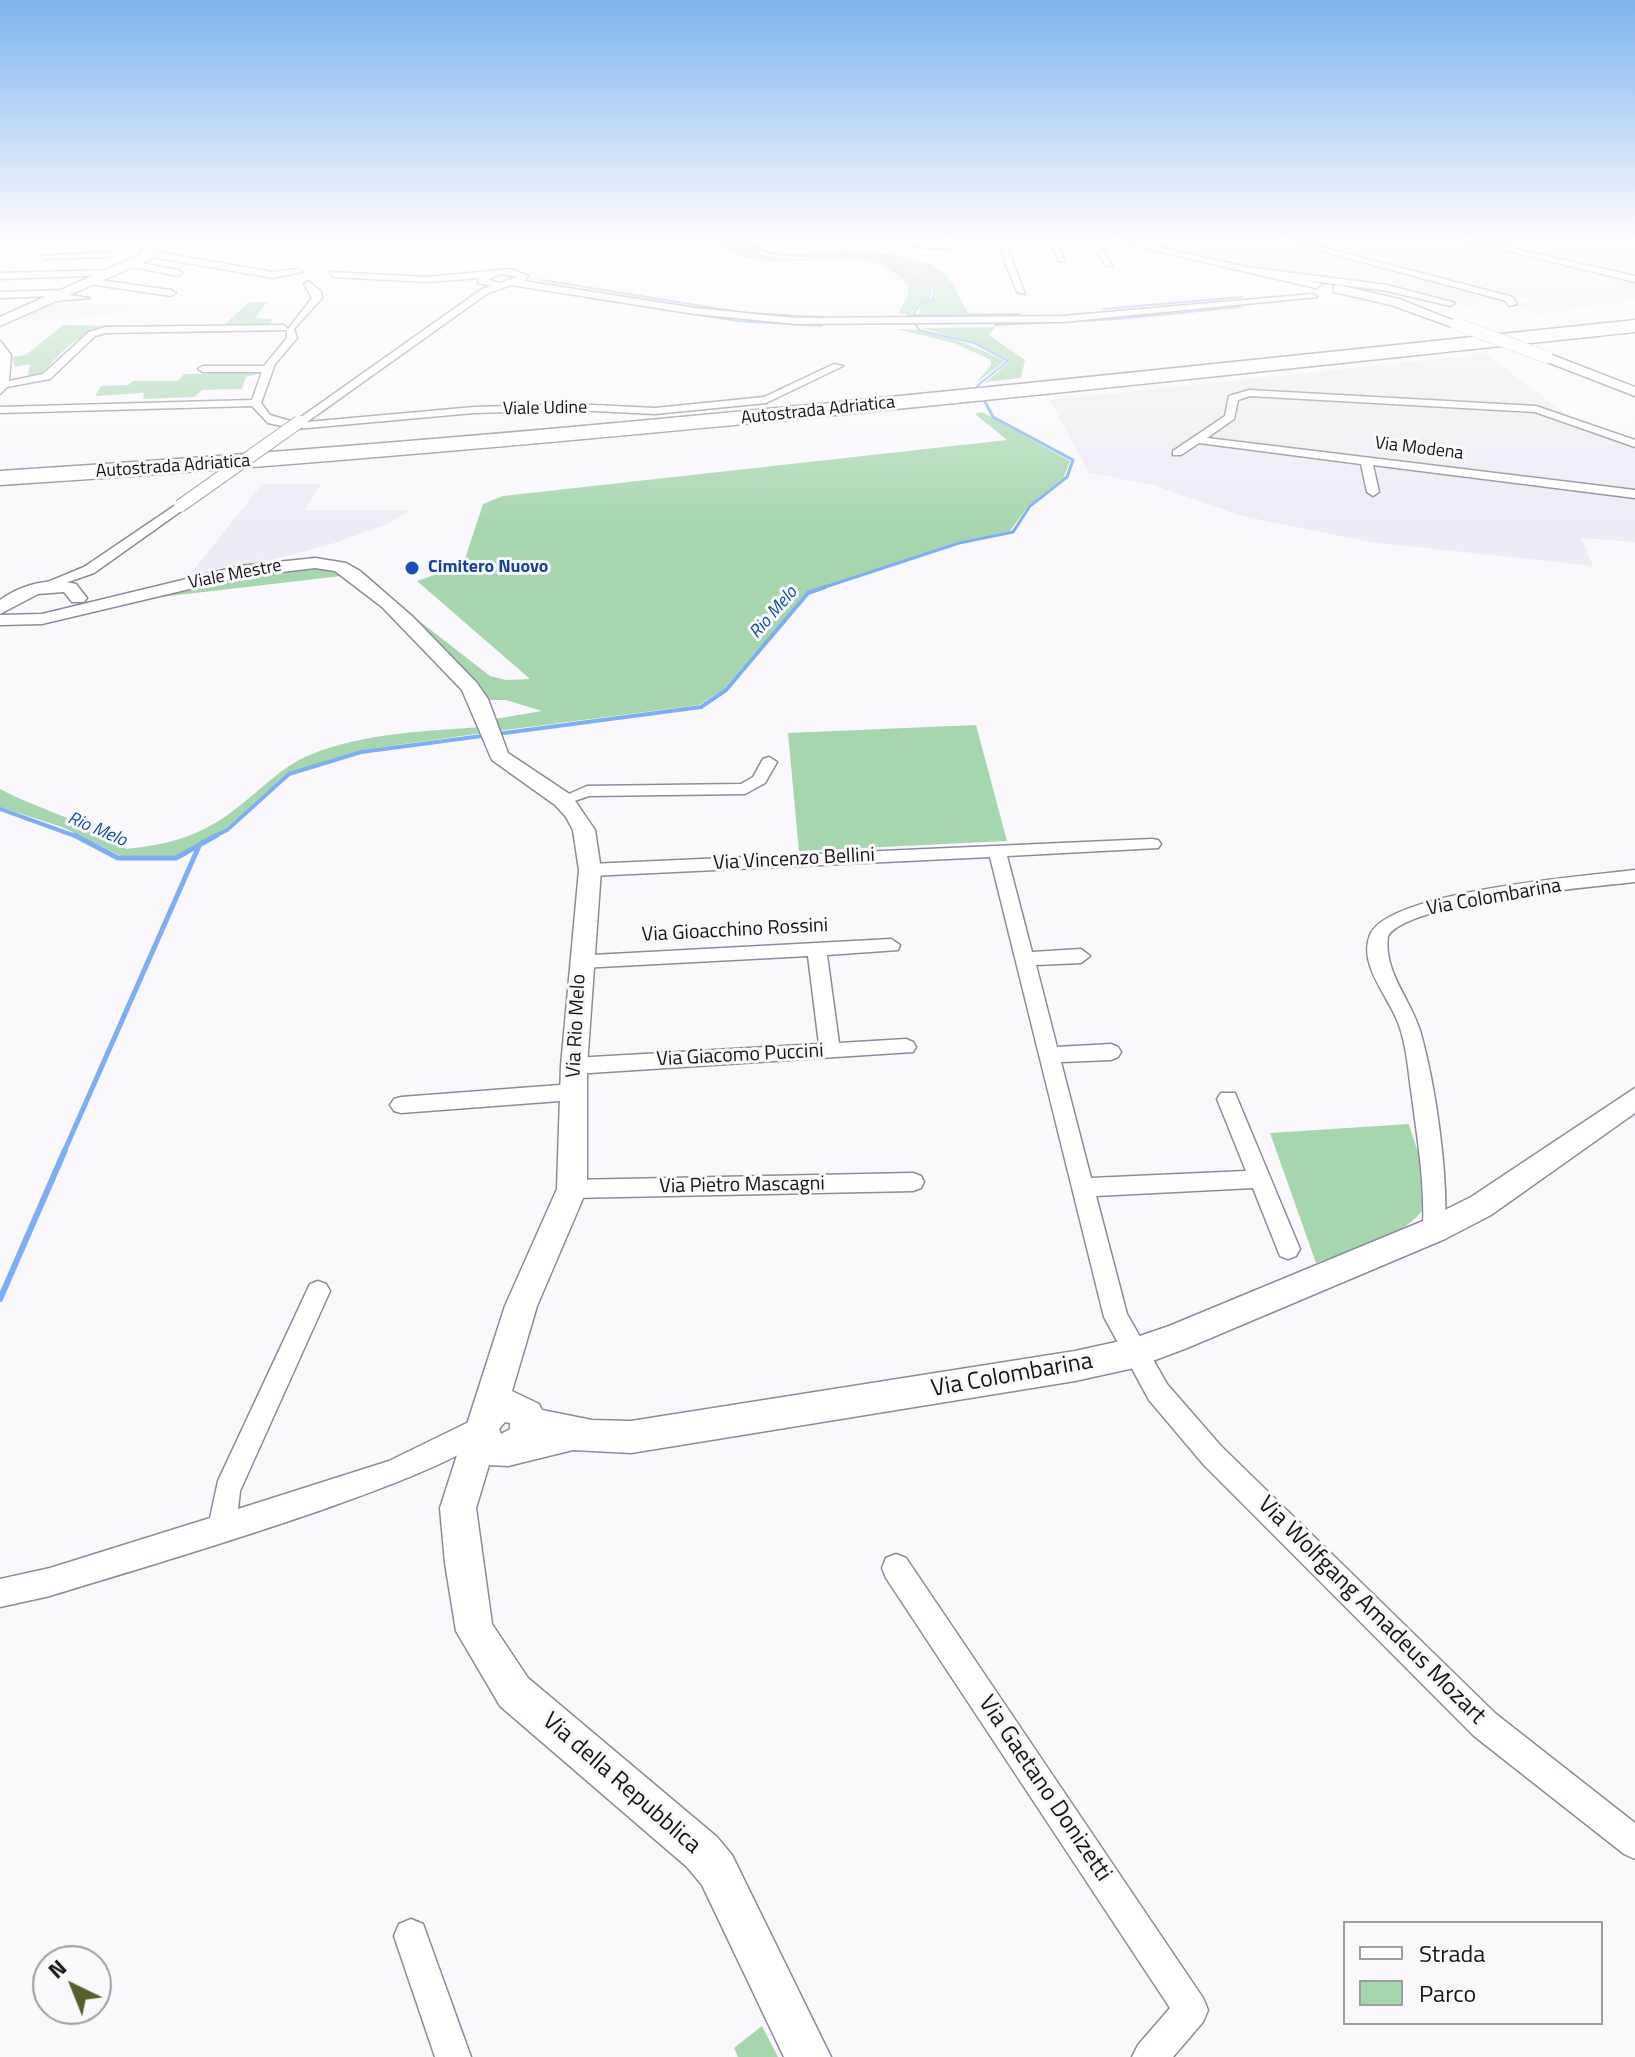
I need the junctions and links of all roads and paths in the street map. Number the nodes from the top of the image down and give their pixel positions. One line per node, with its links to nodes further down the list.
1 (91, 335): 12 (street)
2 (287, 335): 11 (street)
3 (416, 335): 25 (street, bridge)
4 (1486, 335): 13 (street, bridge)
5 (1562, 335): 7 (highway, Autostrada Adriatica)
6 (1635, 336): 7 (highway, Autostrada Adriatica)
7 (1522, 341): 14 (highway, Autostrada Adriatica)
8 (0, 345): 12 (street)
9 (838, 366): 15 (street, Viale Udine)
10 (203, 369): 11 (street)
11 (267, 369): 15 (street)
12 (2, 388)
13 (1635, 392)
14 (945, 401): 21 (highway, Autostrada Adriatica); 22 (highway, Autostrada Adriatica)
15 (256, 403): 16 (street)
16 (0, 410)
17 (1198, 440): 18 (street); 19 (street); 20 (street, Via Modena)
18 (1635, 444)
19 (1177, 453)
20 (1366, 461): 23 (street); 24 (street, Via Modena)
21 (0, 478)
22 (0, 485)
23 (1373, 492)
24 (1635, 494)
25 (89, 570): 26 (street); 27 (street)
26 (45, 586): 27 (street, Viale Mestre); 28 (street, Viale Mestre)
27 (73, 600): 28 (street, Viale Mestre); 29 (street, Viale Mestre)
28 (4, 614)
29 (490, 732): 31 (street, Via Rio Melo)
30 (769, 762): 31 (street)
31 (563, 800): 34 (street, Via Rio Melo)
32 (1152, 844): 33 (street, Via Vincenzo Bellini)
33 (997, 851): 34 (street, Via Vincenzo Bellini); 39 (street)
34 (590, 870): 40 (street, Via Rio Melo)
35 (1635, 876): 53 (street, Via Colombarina)
36 (891, 945): 37 (street, Via Gioacchino Rossini)
37 (817, 949): 40 (street, Via Gioacchino Rossini); 42 (street)
38 (1081, 956): 39 (street)
39 (1025, 959): 44 (street)
40 (581, 961): 45 (street, Via Rio Melo)
41 (906, 1047): 42 (street, Via Giacomo Puccini)
42 (830, 1051): 45 (street, Via Giacomo Puccini)
43 (1111, 1052): 44 (street)
44 (1049, 1055): 51 (street)
45 (573, 1079): 48 (street, Via Giacomo Puccini); 52 (street, Via Rio Melo)
46 (1228, 1099): 49 (street)
47 (1635, 1099): 53 (street, Via Colombarina)
48 (401, 1105)
49 (1260, 1179): 51 (street); 54 (street)
50 (913, 1182): 52 (street, Via Pietro Mascagni)
51 (1083, 1187): 56 (street)
52 (572, 1189): 57 (street, Via Rio Melo)
53 (1434, 1230): 56 (street, Via Colombarina)
54 (1288, 1249)
55 (318, 1291): 58 (street)
56 (1134, 1353): 57 (street, Via Colombarina); 61 (street, Via Wolfgang Amadeus Mozart)
57 (504, 1429): 58 (street); 64 (street, Via della Repubblica)
58 (223, 1527): 60 (street)
59 (896, 1568): 65 (street, Via Gaetano Donizetti)
60 (0, 1593)
61 (1635, 1843)
62 (411, 1936): 63 (street)
63 (453, 2057)
64 (808, 2057)
65 (1150, 2057)

